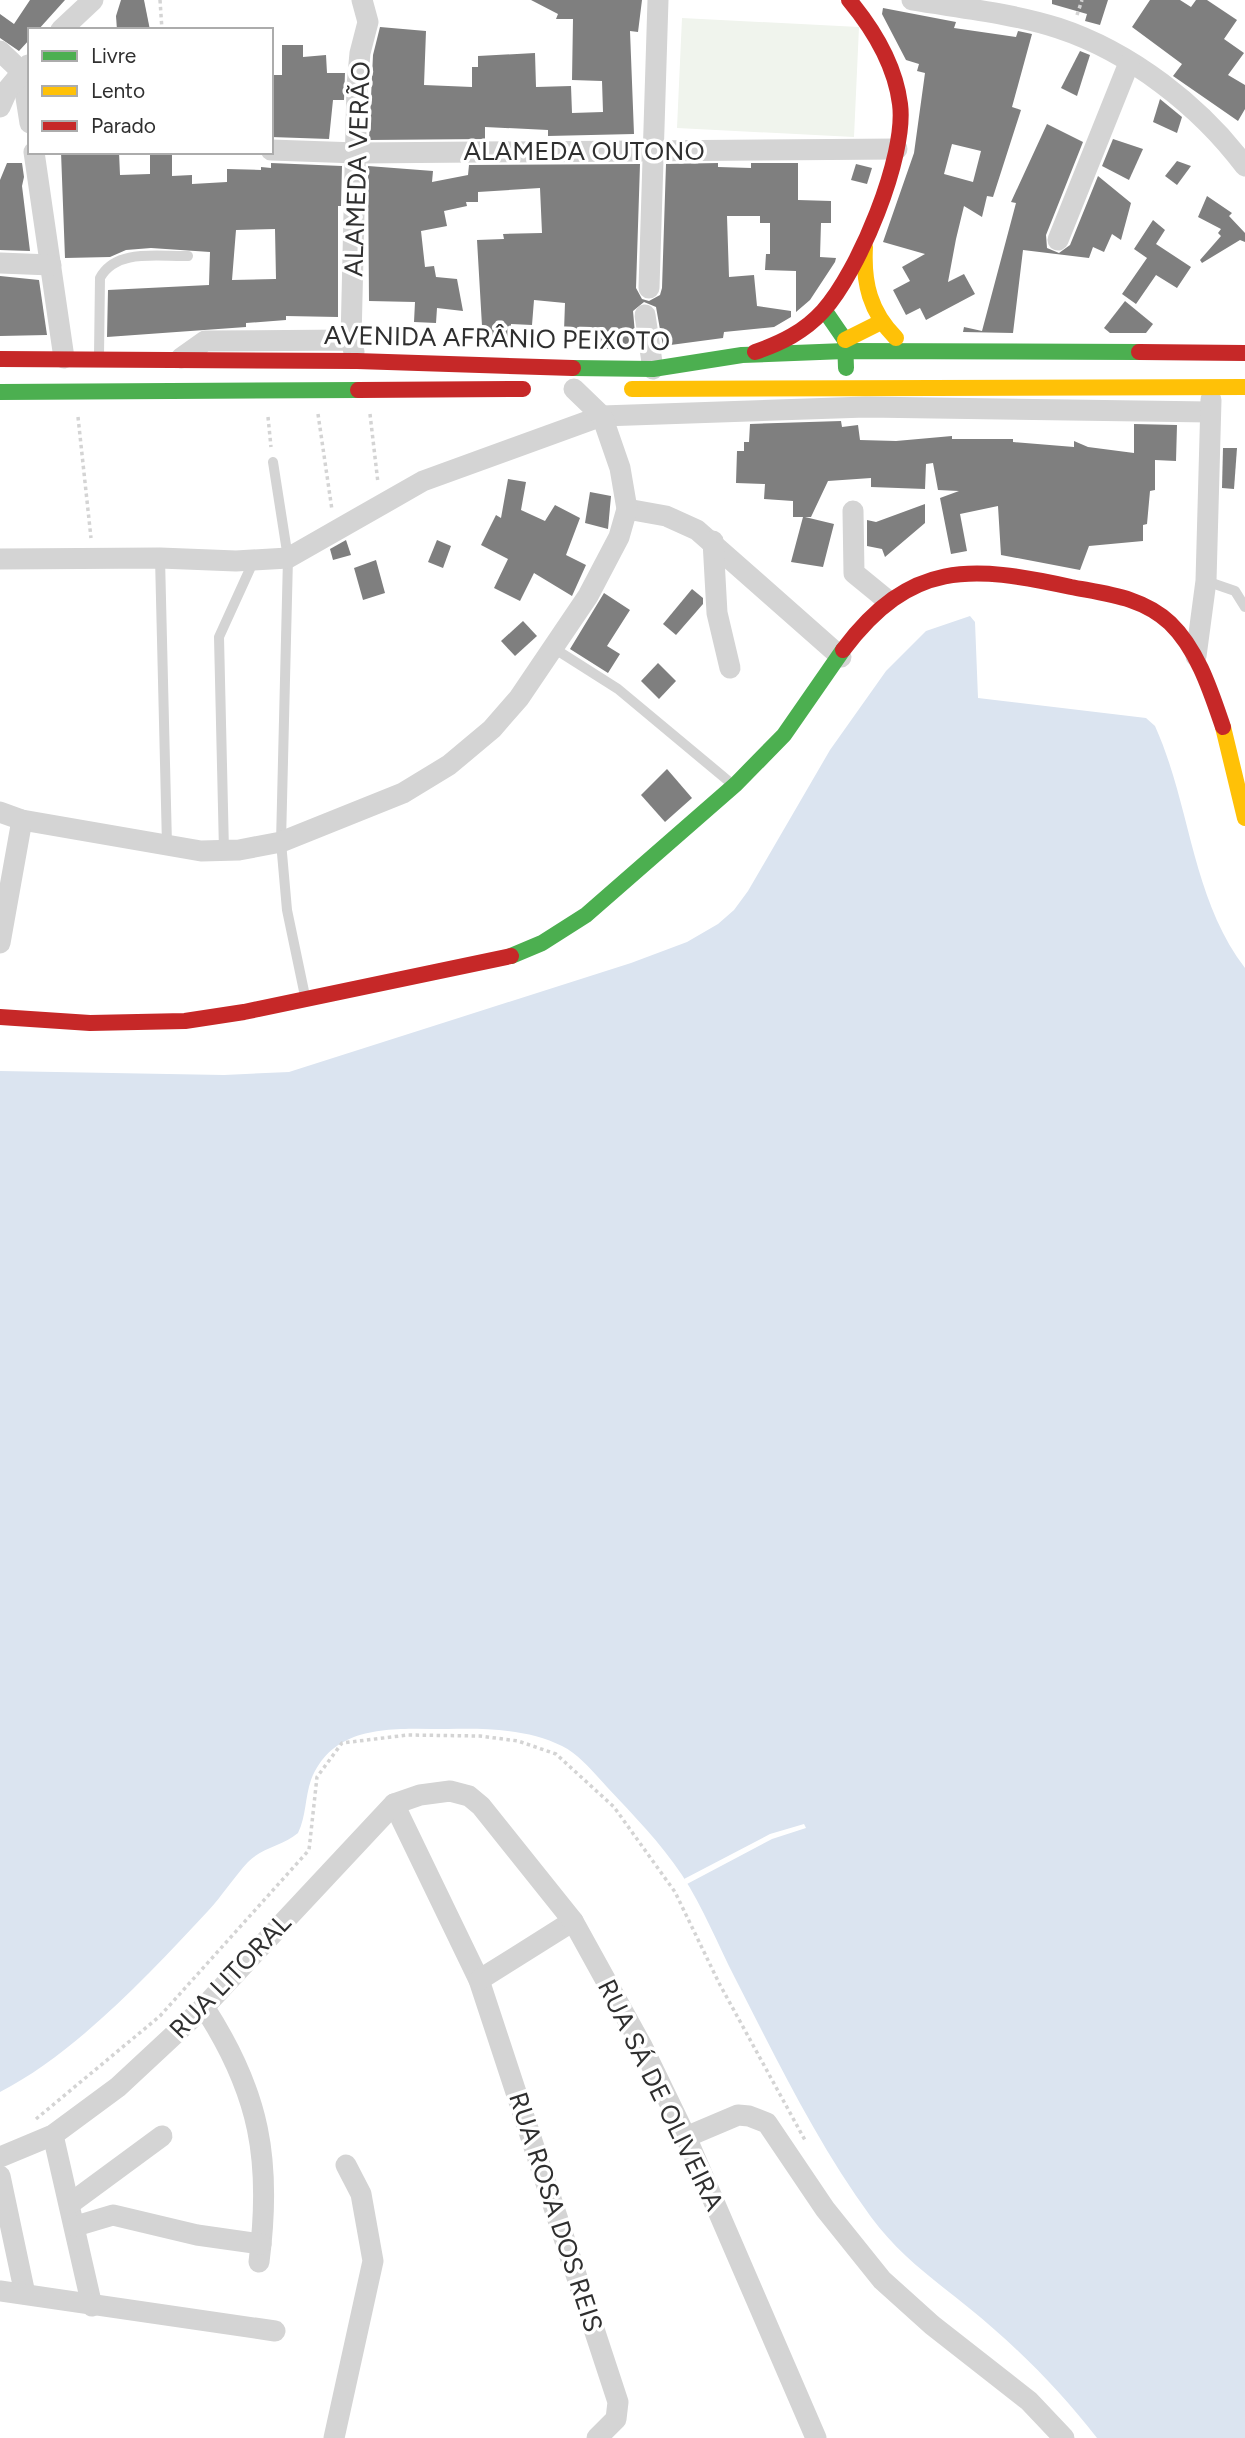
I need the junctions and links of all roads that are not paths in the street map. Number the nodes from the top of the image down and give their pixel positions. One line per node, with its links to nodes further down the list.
1 (93, 0): 6 (street)
2 (362, 0): 15 (street, ALAMEDA VERÃO)
3 (658, 0): 14 (street)
4 (849, 0): 12 (main road)
5 (912, 0): 8 (street)
6 (63, 28)
7 (0, 51): 9 (street)
8 (1129, 63): 17 (street); 18 (street)
9 (26, 68): 10 (street); 11 (street)
10 (28, 96)
11 (0, 107)
12 (897, 149): 14 (street, ALAMEDA OUTONO); 19 (main road)
13 (273, 150): 15 (street, ALAMEDA OUTONO)
14 (654, 150): 15 (street, ALAMEDA OUTONO); 23 (street)
15 (357, 153): 28 (street, ALAMEDA VERÃO)
16 (34, 154): 22 (street)
17 (1245, 166)
18 (1058, 240)
19 (865, 247): 24 (main road); 26 (main road)
20 (188, 256): 33 (lane)
21 (0, 263): 22 (street)
22 (51, 265): 32 (street)
23 (649, 288)
24 (825, 311): 27 (main road); 31 (main road)
25 (645, 314): 36 (street)
26 (879, 323): 27 (main road); 29 (main road)
27 (845, 345): 29 (main road, AVENIDA AFRÂNIO PEIXOTO); 31 (main road, AVENIDA AFRÂNIO PEIXOTO); 39 (main road)
28 (354, 350): 34 (street); 36 (main road, AVENIDA AFRÂNIO PEIXOTO)
29 (931, 351): 30 (main road, AVENIDA AFRÂNIO PEIXOTO)
30 (1245, 353)
31 (742, 355): 36 (main road, AVENIDA AFRÂNIO PEIXOTO)
32 (64, 358): 33 (main road); 35 (main road)
33 (99, 358): 34 (main road)
34 (181, 358)
35 (0, 359)
36 (653, 369)
37 (1212, 386): 38 (main road, AVENIDA AFRÂNIO PEIXOTO); 39 (main road, AVENIDA AFRÂNIO PEIXOTO); 42 (street)
38 (1245, 387)
39 (847, 388): 40 (main road, AVENIDA AFRÂNIO PEIXOTO)
40 (561, 389): 41 (main road, AVENIDA AFRÂNIO PEIXOTO); 43 (street)
41 (0, 391)
42 (1210, 412): 43 (street); 52 (street)
43 (601, 416): 45 (street); 49 (street)
44 (273, 462): 49 (lane)
45 (627, 509): 47 (street); 55 (street)
46 (853, 511): 53 (street)
47 (713, 541): 57 (street); 58 (street)
48 (160, 558): 50 (street); 51 (street); 65 (lane)
49 (288, 558): 51 (street); 64 (lane)
50 (0, 559)
51 (255, 560): 66 (lane)
52 (1206, 581): 54 (lane); 56 (street)
53 (887, 600): 56 (main road); 57 (main road)
54 (1245, 607)
55 (555, 649): 60 (lane); 64 (street)
56 (1196, 656): 59 (main road)
57 (841, 657): 60 (main road)
58 (730, 668)
59 (1237, 758): 62 (main road)
60 (734, 785): 68 (main road)
61 (0, 813): 63 (street)
62 (1245, 818)
63 (22, 820): 65 (street); 67 (street)
64 (281, 842): 66 (street); 68 (lane)
65 (167, 845): 66 (street)
66 (224, 850)
67 (0, 943)
68 (306, 999): 69 (main road)
69 (0, 1017)
70 (394, 1804): 71 (street, RUA SÁ DE OLIVEIRA); 72 (street, RUA ROSA DOS REIS); 73 (street, RUA LITORAL)
71 (573, 1921): 72 (street); 76 (street, RUA SÁ DE OLIVEIRA)
72 (479, 1980): 87 (street, RUA ROSA DOS REIS)
73 (204, 2007): 74 (street, RUA LITORAL); 81 (street)
74 (53, 2135): 77 (street, RUA LITORAL); 80 (street)
75 (162, 2136): 80 (street)
76 (687, 2137): 88 (street, RUA SÁ DE OLIVEIRA); 89 (street)
77 (0, 2157)
78 (346, 2165): 86 (street)
79 (0, 2176): 83 (street)
80 (71, 2203): 81 (street)
81 (76, 2226): 84 (street)
82 (0, 2291): 83 (street)
83 (25, 2294): 84 (street)
84 (92, 2306): 85 (street)
85 (275, 2331)
86 (334, 2438)
87 (597, 2438)
88 (816, 2438)
89 (1064, 2438)

